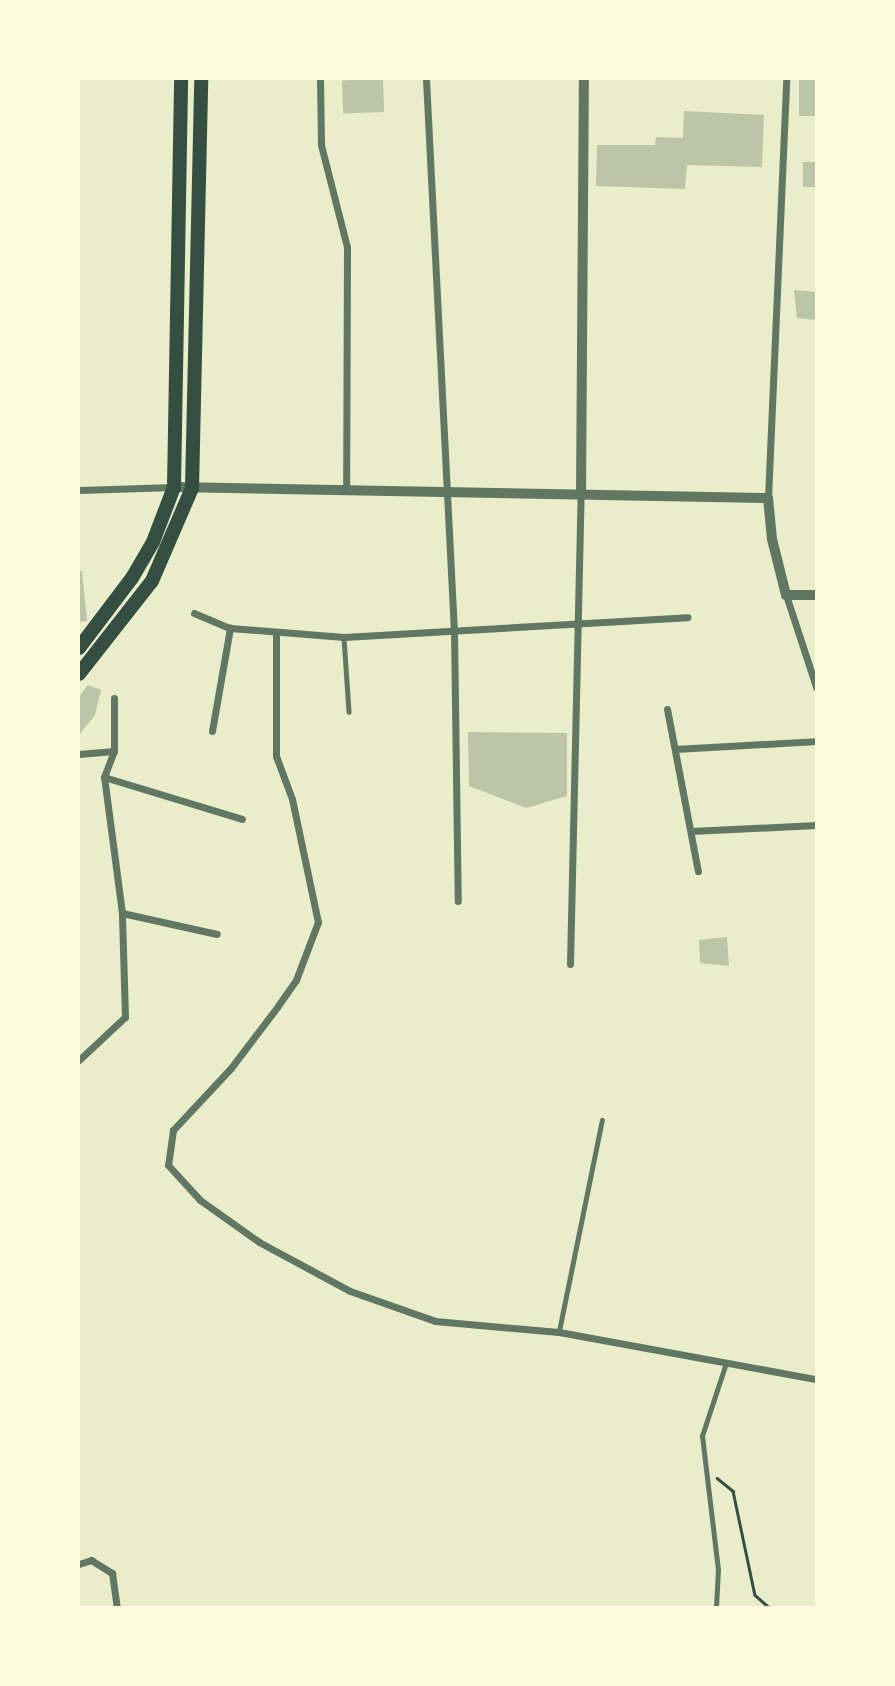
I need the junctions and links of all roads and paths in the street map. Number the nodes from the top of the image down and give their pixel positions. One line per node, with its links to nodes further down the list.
1 (181, 79): 7 (main road)
2 (201, 79): 8 (main road)
3 (320, 79): 10 (street)
4 (426, 79): 11 (street)
5 (584, 79): 12 (street)
6 (786, 79): 13 (street)
7 (174, 487): 8 (street); 9 (street); 23 (main road)
8 (192, 488): 10 (street); 24 (main road)
9 (79, 490)
10 (346, 491): 11 (street)
11 (448, 491): 12 (street); 20 (street)
12 (581, 494): 13 (street); 18 (street)
13 (768, 498): 15 (street)
14 (816, 595): 15 (street)
15 (786, 596): 25 (street)
16 (194, 612): 19 (street)
17 (687, 617): 18 (street)
18 (578, 625): 20 (street); 42 (street)
19 (230, 628): 21 (street); 29 (street)
20 (454, 631): 22 (street); 39 (street)
21 (276, 632): 22 (street); 45 (street)
22 (344, 637): 28 (lane)
23 (79, 648)
24 (79, 674)
25 (816, 687)
26 (114, 698): 32 (street)
27 (667, 709): 31 (street)
28 (349, 712)
29 (212, 731)
30 (816, 741): 31 (street)
31 (675, 749): 37 (street)
32 (114, 751): 33 (street); 34 (street)
33 (79, 754)
34 (104, 777): 35 (street); 40 (street)
35 (242, 819)
36 (816, 825): 37 (street)
37 (691, 831): 38 (street)
38 (698, 871)
39 (458, 901)
40 (122, 913): 41 (street); 43 (street)
41 (217, 934)
42 (570, 964)
43 (79, 1060)
44 (602, 1120): 45 (lane)
45 (559, 1332): 46 (street)
46 (726, 1363): 47 (street); 48 (lane)
47 (816, 1378)
48 (706, 1469): 51 (lane); 52 (path)
49 (79, 1564): 50 (street)
50 (117, 1607)
51 (716, 1607)
52 (769, 1607)

